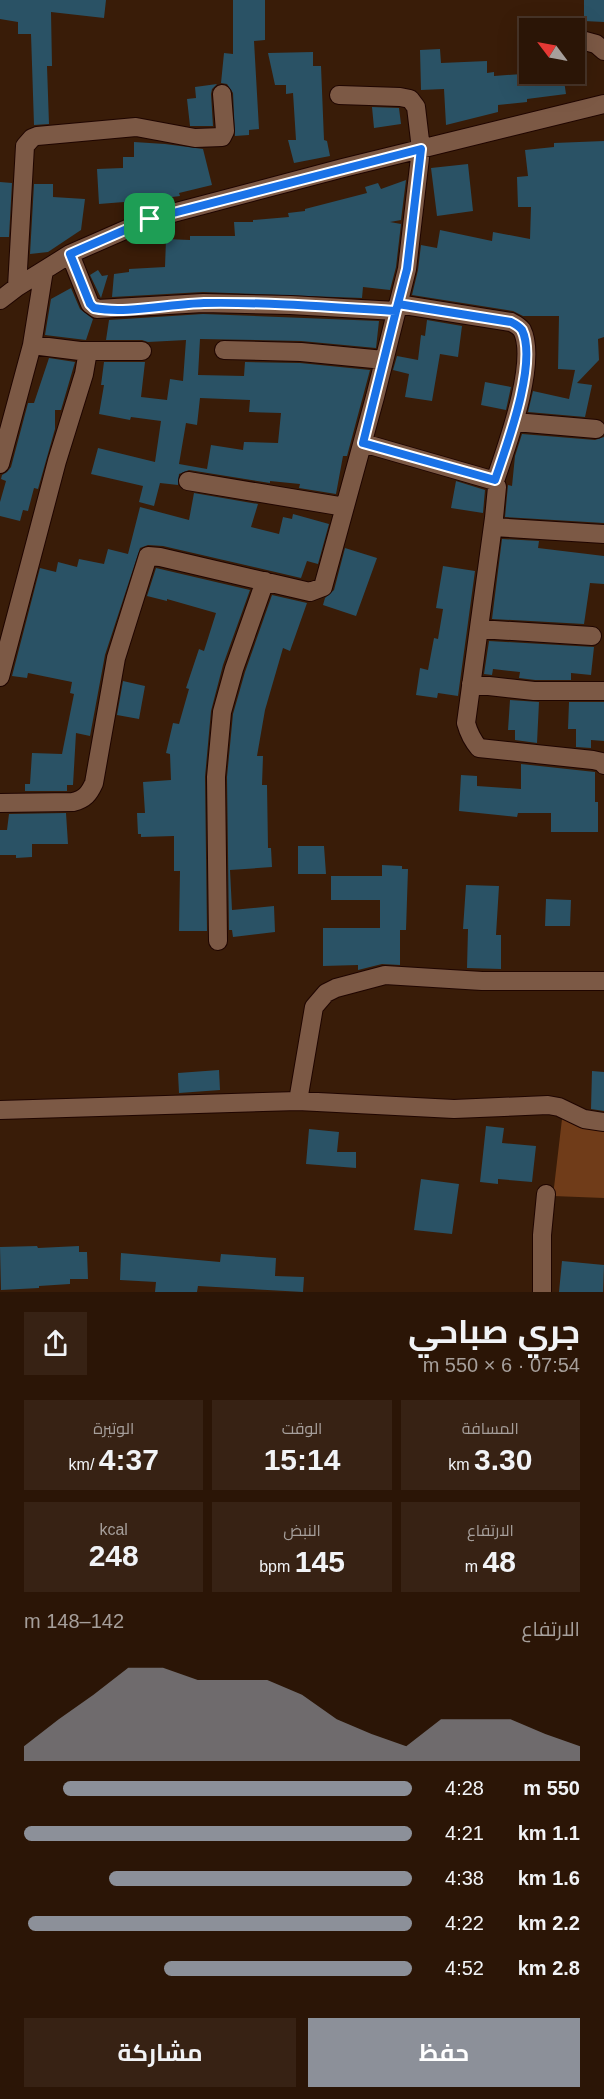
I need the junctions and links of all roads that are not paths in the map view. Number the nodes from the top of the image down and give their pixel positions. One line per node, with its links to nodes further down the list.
1 (585, 41): 2 (street)
2 (604, 51)
3 (222, 94): 9 (street)
4 (339, 95): 6 (street)
5 (604, 104): 6 (street)
6 (421, 149): 7 (street); 11 (street)
7 (70, 254): 8 (street); 11 (street)
8 (44, 270): 9 (street); 12 (street)
9 (17, 287): 10 (street)
10 (0, 300)
11 (397, 307): 16 (street); 17 (street)
12 (32, 345): 14 (street); 20 (street)
13 (224, 350): 16 (street)
14 (88, 351): 15 (street); 29 (street)
15 (142, 351)
16 (384, 360): 19 (street)
17 (515, 422): 18 (street); 21 (street)
18 (596, 429)
19 (363, 443): 21 (street); 23 (street)
20 (0, 464)
21 (495, 480): 24 (street)
22 (188, 481): 23 (street)
23 (345, 507): 26 (street)
24 (493, 527): 25 (street); 27 (street)
25 (604, 534)
26 (265, 581): 33 (street); 34 (street)
27 (479, 629): 28 (street); 30 (street)
28 (592, 636)
29 (0, 677)
30 (471, 684): 31 (street); 32 (street)
31 (604, 691)
32 (604, 765)
33 (0, 803)
34 (218, 940)
35 (604, 981): 36 (street)
36 (298, 1101): 37 (street); 38 (street)
37 (0, 1110)
38 (604, 1122)
39 (546, 1194): 40 (street)
40 (542, 1292)

